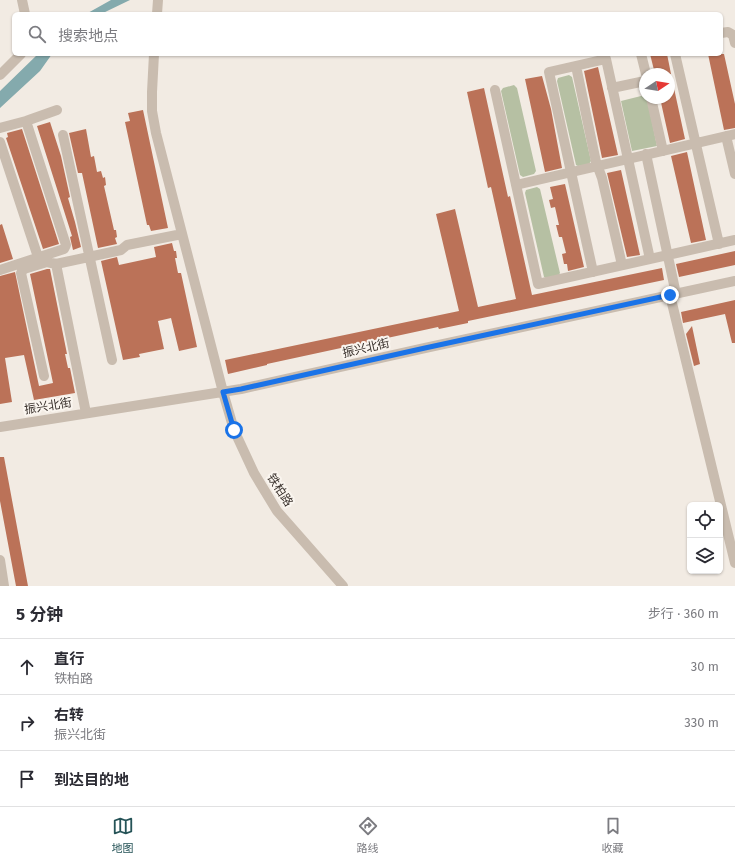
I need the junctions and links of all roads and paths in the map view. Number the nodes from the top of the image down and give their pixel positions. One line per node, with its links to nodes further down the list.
1 (22, 0): 3 (street)
2 (158, 0): 4 (street)
3 (25, 12)
4 (157, 12)
5 (723, 33): 6 (street)
6 (735, 42)
7 (19, 56): 13 (street)
8 (154, 56): 32 (street, 铁柏路)
9 (642, 56): 12 (street)
10 (674, 56): 24 (street)
11 (576, 66): 15 (street); 28 (street); 29 (street)
12 (645, 68)
13 (0, 75)
14 (639, 82): 15 (street)
15 (612, 88): 27 (street)
16 (495, 90): 31 (street)
17 (652, 104): 25 (street)
18 (57, 110): 19 (street)
19 (26, 121): 20 (street); 36 (street)
20 (0, 128)
21 (63, 135): 37 (street)
22 (731, 135): 24 (street); 30 (street)
23 (0, 142): 36 (street)
24 (695, 143): 25 (street); 34 (street)
25 (663, 150): 26 (street)
26 (646, 154): 27 (street); 35 (street)
27 (628, 159): 28 (street); 38 (street)
28 (598, 166): 29 (street); 40 (street)
29 (572, 172): 31 (street); 42 (street)
30 (735, 174)
31 (516, 185): 42 (street)
32 (182, 234): 37 (street); 47 (street, 铁柏路)
33 (735, 240): 34 (street)
34 (719, 244): 35 (street)
35 (668, 255): 38 (street); 44 (street)
36 (38, 257): 41 (street)
37 (90, 257): 39 (street); 45 (street)
38 (650, 259): 40 (street)
39 (56, 264): 46 (street); 48 (street)
40 (622, 265): 42 (street)
41 (0, 270)
42 (593, 272)
43 (735, 281): 44 (street, 振兴北街)
44 (673, 295): 47 (street, 振兴北街); 51 (street)
45 (112, 360)
46 (44, 376)
47 (223, 392): 48 (street, 振兴北街); 53 (street, 铁柏路)
48 (86, 413): 49 (street, 振兴北街)
49 (0, 427)
50 (0, 560): 52 (street)
51 (735, 563)
52 (4, 586)
53 (343, 586)

